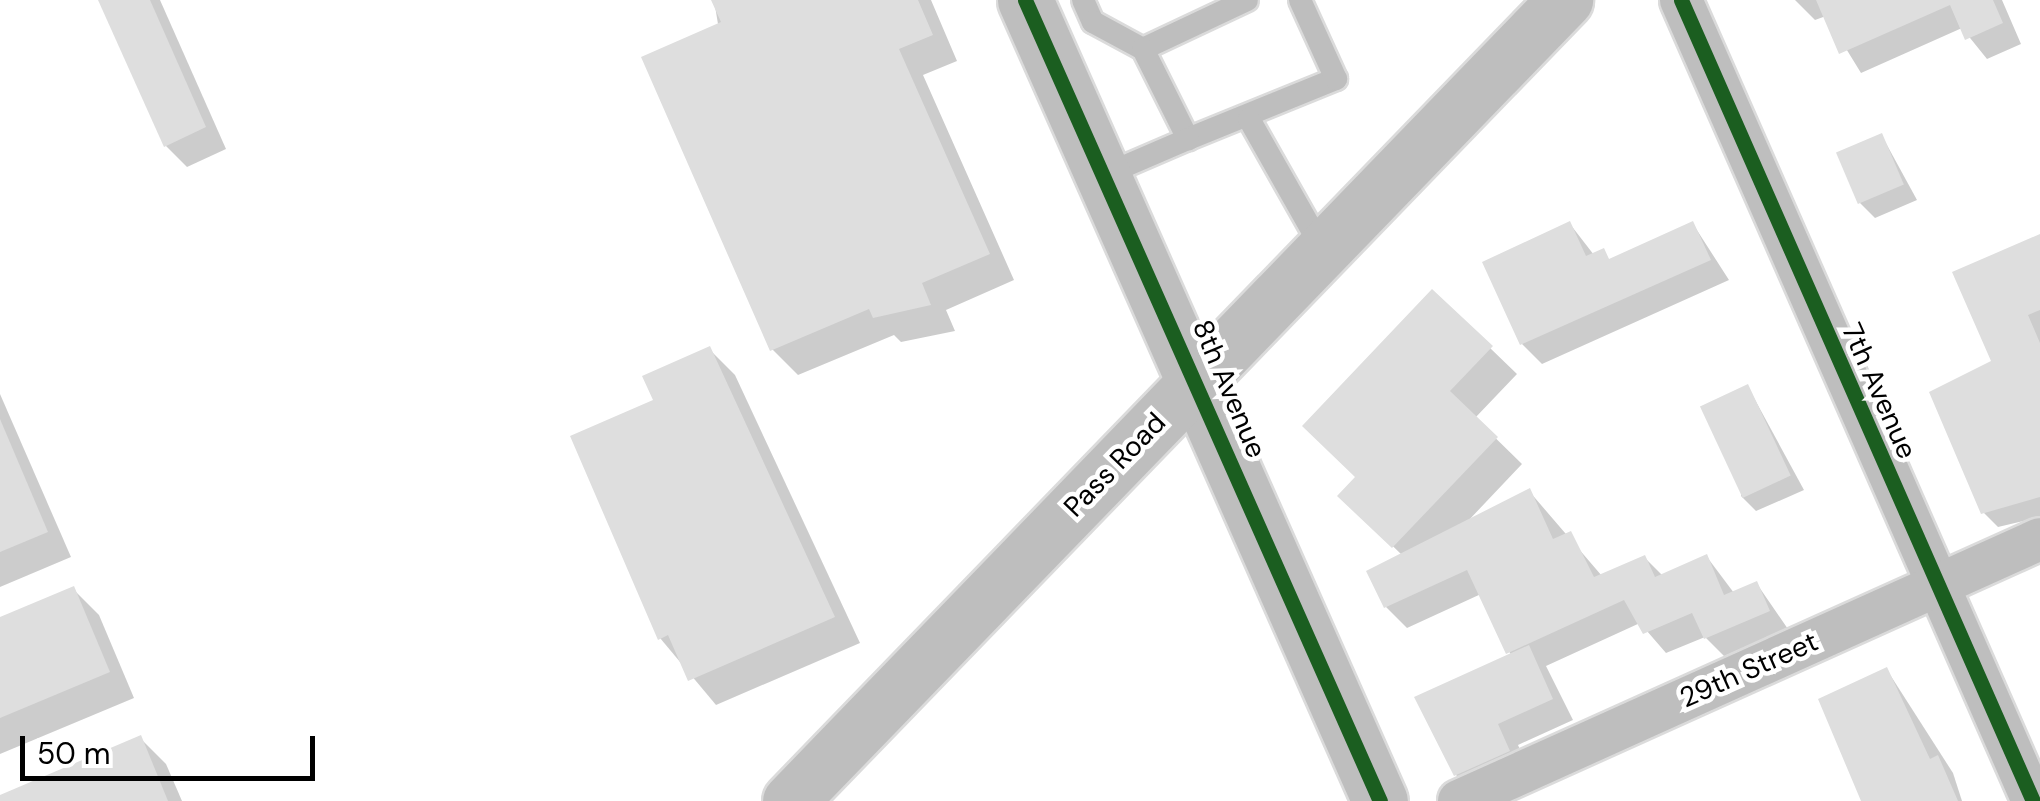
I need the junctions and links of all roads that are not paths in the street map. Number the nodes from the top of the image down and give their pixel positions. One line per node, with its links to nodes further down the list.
1 (1025, 0): 10 (main road, 8th Avenue)
2 (1083, 0): 7 (lane)
3 (1247, 0): 7 (lane)
4 (1300, 0): 8 (lane)
5 (1565, 0): 11 (main road, Pass Road)
6 (1681, 0): 14 (street, 7th Avenue)
7 (1143, 50): 9 (lane)
8 (1249, 118): 9 (lane); 11 (lane)
9 (1188, 139): 10 (lane)
10 (1109, 172): 12 (main road, 8th Avenue)
11 (1323, 250): 12 (main road, Pass Road)
12 (1198, 380): 15 (main road, Pass Road); 16 (main road, 8th Avenue)
13 (2040, 539): 14 (street, 29th Street)
14 (1936, 585): 17 (street, 29th Street); 18 (street, 7th Avenue)
15 (790, 801)
16 (1380, 801)
17 (1459, 801)
18 (2033, 801)

